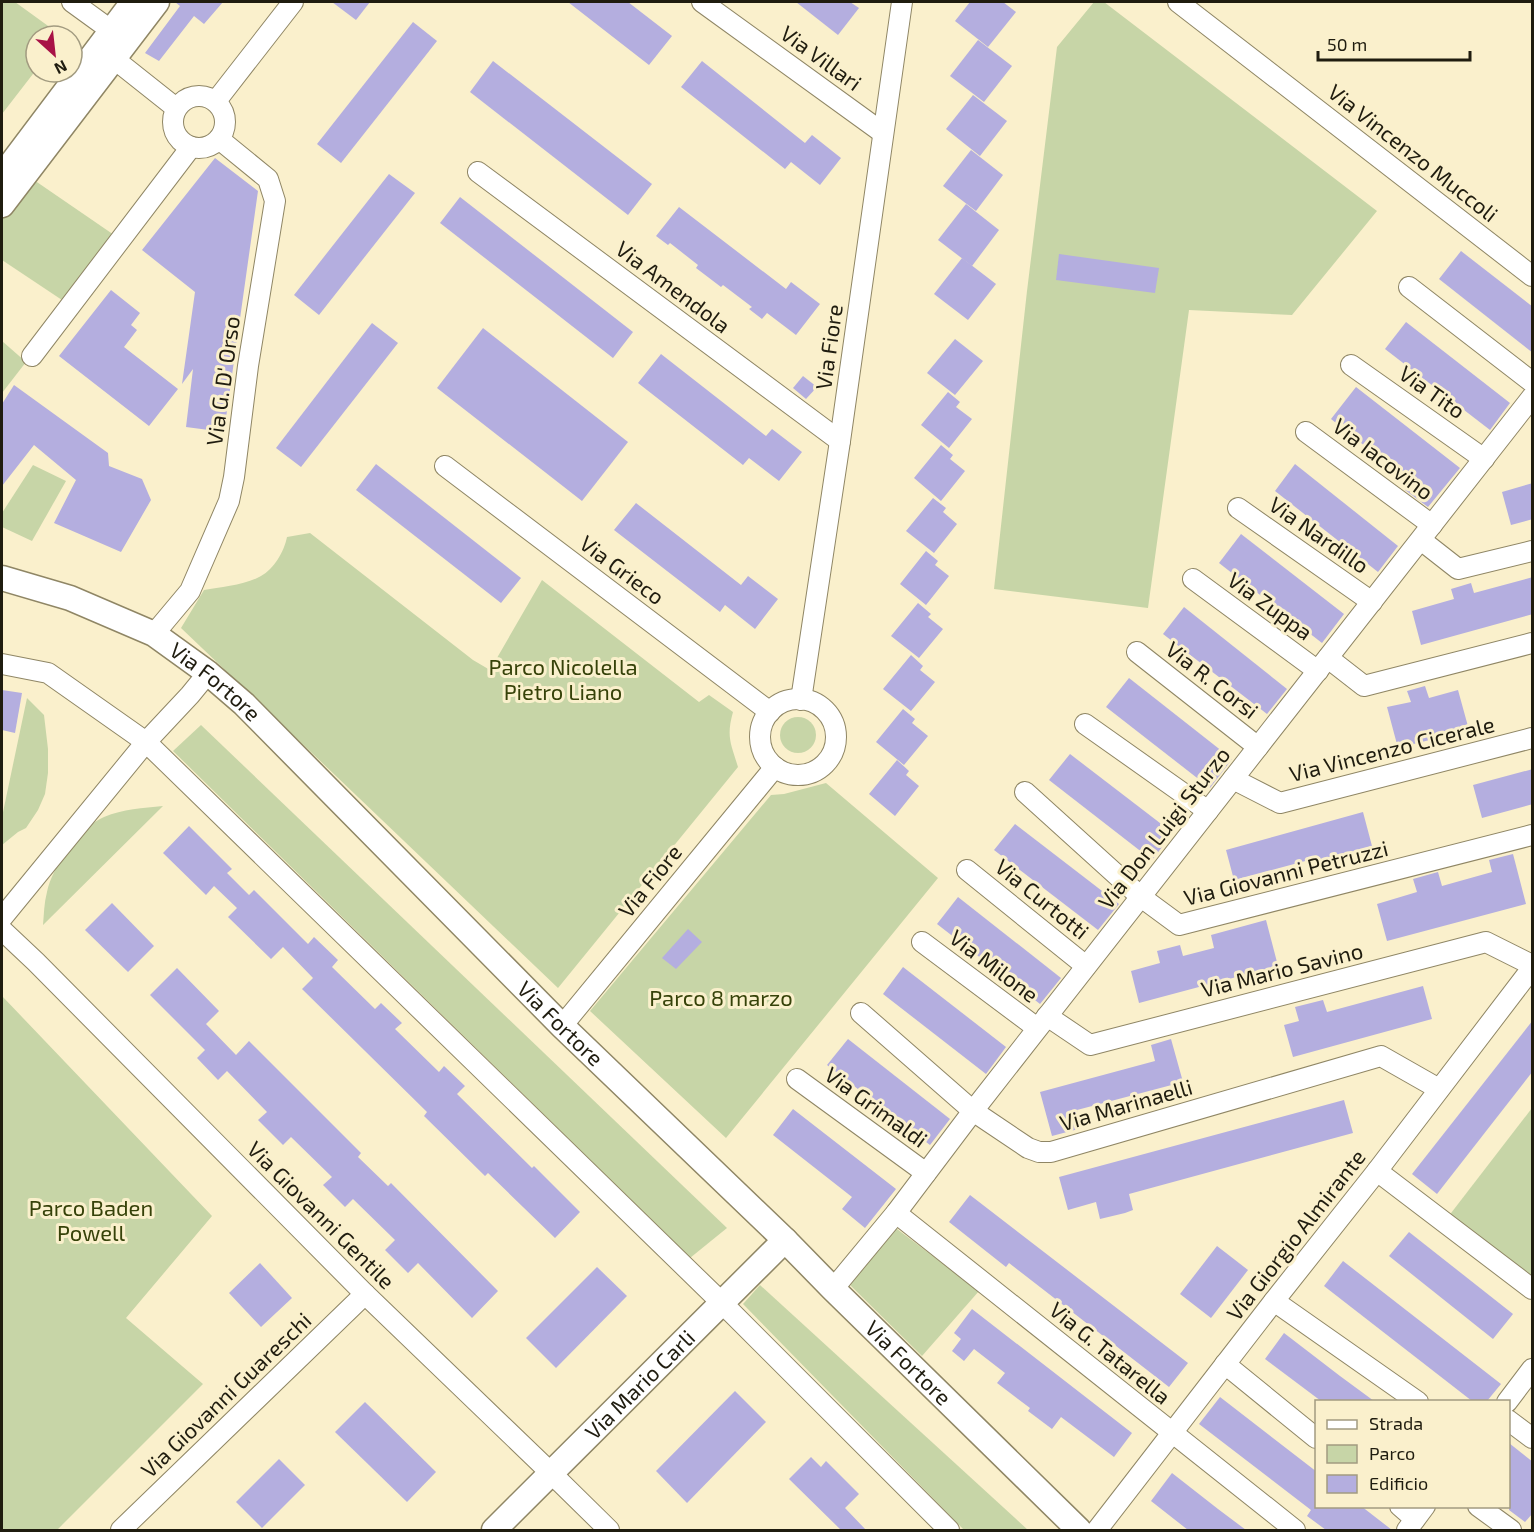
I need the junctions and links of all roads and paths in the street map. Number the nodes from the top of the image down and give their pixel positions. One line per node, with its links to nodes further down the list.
1 (72, 2): 7 (street)
2 (292, 2): 8 (street)
3 (702, 2): 10 (street, Via Villari)
4 (902, 2): 10 (street, Via Fiore)
5 (1178, 2): 16 (street, Via Vincenzo Muccoli)
6 (141, 4): 7 (street)
7 (116, 43): 9 (street); 14 (street); 15 (street)
8 (216, 101): 9 (street); 11 (street)
9 (176, 108): 12 (street)
10 (883, 133): 23 (street, Via Fiore)
11 (219, 139): 12 (street); 32 (street, Via G. D' Orso)
12 (191, 147): 18 (street)
13 (478, 172): 23 (street, Via Amendola)
14 (2, 176)
15 (2, 206)
16 (1533, 276)
17 (1408, 287): 20 (street)
18 (32, 356)
19 (1351, 365): 24 (street, Via Tito)
20 (1533, 382)
21 (1533, 397): 24 (street, Via Don Luigi Sturzo)
22 (1306, 432): 27 (street, Via Iacovino)
23 (840, 441): 38 (street, Via Fiore)
24 (1484, 459): 27 (street, Via Don Luigi Sturzo)
25 (445, 466): 39 (street, Via Grieco)
26 (1238, 508): 31 (street, Via Nardillo)
27 (1426, 532): 28 (street, Via Iacovino); 31 (street, Via Don Luigi Sturzo)
28 (1533, 550)
29 (2, 578): 32 (street, Via Fortore)
30 (1193, 579): 36 (street, Via Zuppa)
31 (1372, 602): 36 (street, Via Don Luigi Sturzo)
32 (154, 634): 37 (street, Via Fortore)
33 (1533, 643): 36 (street, Via Zuppa)
34 (1137, 652): 43 (street, Via R. Corsi)
35 (2, 664): 42 (street)
36 (1323, 664): 43 (street, Via Don Luigi Sturzo)
37 (208, 673): 42 (street); 58 (street, Via Fortore)
38 (801, 700): 39 (street); 44 (street)
39 (770, 712): 44 (street)
40 (1085, 724): 47 (street)
41 (1533, 738): 45 (street, Via Vincenzo Cicerale)
42 (146, 742): 51 (street); 70 (street)
43 (1258, 747): 45 (street, Via Don Luigi Sturzo)
44 (775, 767): 58 (street, Via Fiore)
45 (1233, 779): 47 (street, Via Don Luigi Sturzo)
46 (1024, 792): 50 (street, Via Giovanni Petruzzi)
47 (1208, 811): 50 (street, Via Don Luigi Sturzo)
48 (1533, 835): 50 (street, Via Giovanni Petruzzi)
49 (967, 870): 54 (street, Via Curtotti)
50 (1141, 897): 54 (street, Via Don Luigi Sturzo)
51 (2, 918)
52 (2, 930): 68 (street, Via Giovanni Gentile)
53 (922, 942): 57 (street, Via Milone)
54 (1086, 966): 57 (street, Via Don Luigi Sturzo)
55 (1533, 966): 57 (street, Via Mario Savino); 60 (street, Via Giorgio Almirante)
56 (861, 1013): 61 (street, Via Marinaelli)
57 (1042, 1022): 61 (street, Via Don Luigi Sturzo)
58 (562, 1026): 65 (street, Via Fortore)
59 (797, 1079): 63 (street, Via Grimaldi)
60 (1439, 1089): 61 (street, Via Marinaelli); 62 (street, Via Giorgio Almirante)
61 (972, 1111): 63 (street, Via Don Luigi Sturzo)
62 (1377, 1171): 67 (street); 69 (street, Via Giorgio Almirante)
63 (926, 1173): 64 (street, Via Don Luigi Sturzo)
64 (896, 1214): 66 (street, Via Don Luigi Sturzo); 76 (street, Via G. Tatarella)
65 (785, 1240): 66 (street, Via Fortore); 70 (street, Via Mario Carli)
66 (833, 1289): 87 (street, Via Fortore)
67 (1533, 1289)
68 (365, 1294): 79 (street, Via Giovanni Gentile); 83 (street, Via Giovanni Guareschi)
69 (1274, 1300): 71 (street, Via Giorgio Almirante); 73 (street)
70 (721, 1302): 79 (street, Via Mario Carli); 86 (street)
71 (1226, 1364): 76 (street, Via Giorgio Almirante); 77 (street)
72 (1533, 1369): 74 (street)
73 (1417, 1400)
74 (1508, 1400)
75 (1510, 1421): 78 (street)
76 (1172, 1434): 88 (street, Via Giorgio Almirante); 89 (street, Via G. Tatarella)
77 (1315, 1436)
78 (1533, 1438)
79 (551, 1473): 84 (street, Via Mario Carli); 85 (street, Via Giovanni Gentile)
80 (1402, 1508): 82 (street)
81 (1481, 1508): 90 (street)
82 (1416, 1519)
83 (121, 1530)
84 (494, 1530)
85 (609, 1530)
86 (949, 1530)
87 (1079, 1530)
88 (1097, 1530)
89 (1295, 1530)
90 (1510, 1530)

